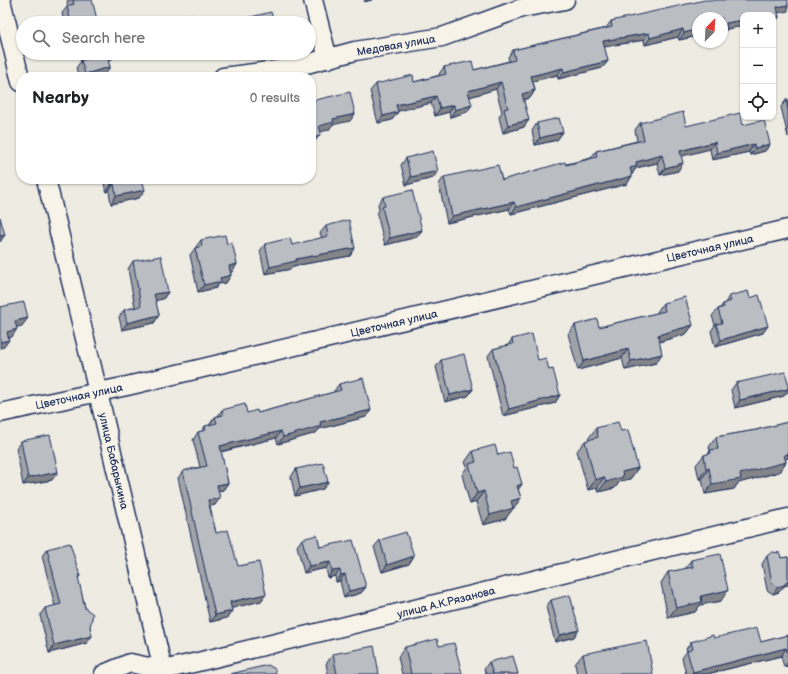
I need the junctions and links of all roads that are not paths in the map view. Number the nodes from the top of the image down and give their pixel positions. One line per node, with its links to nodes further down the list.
1 (1, 0): 5 (street)
2 (313, 0): 4 (street)
3 (564, 0): 4 (street, Медовая улица)
4 (328, 59): 6 (street, Медовая улица)
5 (19, 72)
6 (261, 72)
7 (47, 184): 9 (street, улица Бабарыкина)
8 (788, 229): 9 (street, Цветочная улица)
9 (98, 392): 10 (street, Цветочная улица); 12 (street, улица Бабарыкина)
10 (0, 413)
11 (788, 518): 12 (street, улица А.К.Рязанова)
12 (163, 672): 13 (street, улица А.К.Рязанова)
13 (104, 674)

